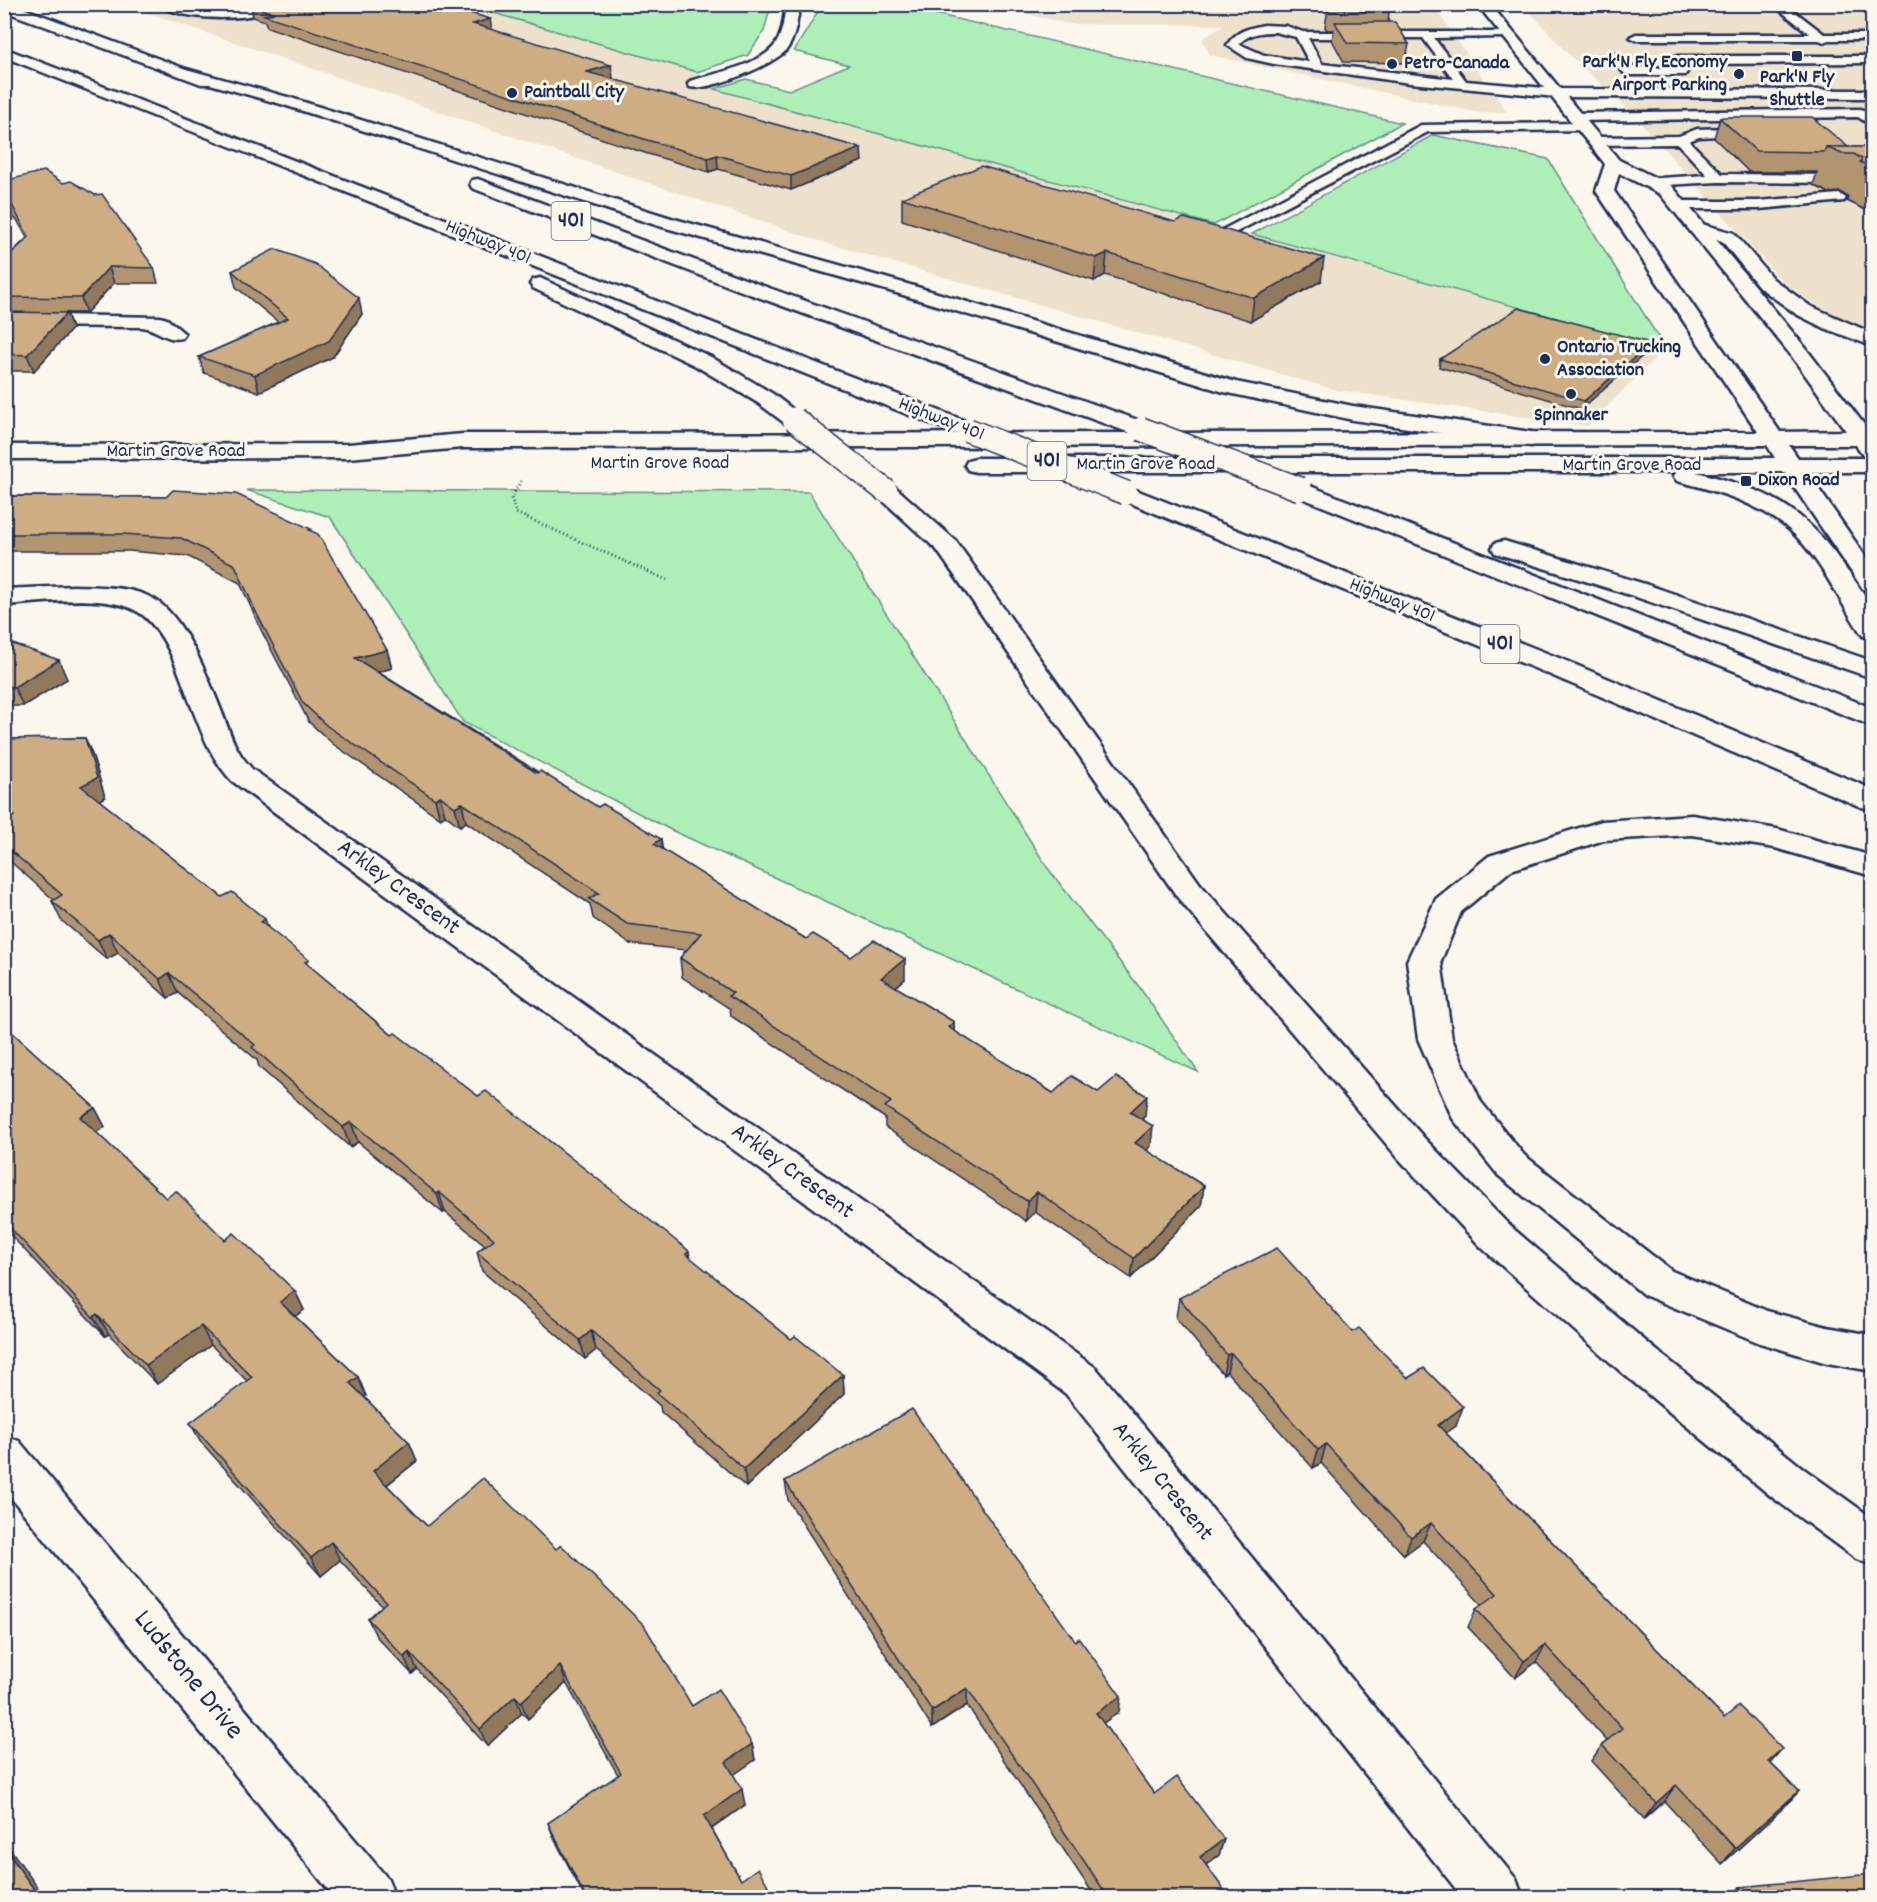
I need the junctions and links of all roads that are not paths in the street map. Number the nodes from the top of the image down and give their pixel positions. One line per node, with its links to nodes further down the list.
1 (163, 4): 2 (lane)
2 (281, 4)
3 (793, 4): 28 (main road)
4 (1483, 4): 9 (main road)
5 (1777, 4): 12 (lane)
6 (4, 6): 25 (main road)
7 (1359, 34): 8 (lane); 10 (lane); 14 (lane)
8 (1426, 34): 9 (lane); 17 (lane)
9 (1508, 34): 32 (main road)
10 (1301, 35): 23 (lane); 23 (lane)
11 (1636, 38): 12 (lane)
12 (1822, 38): 13 (lane); 20 (lane)
13 (1872, 38)
14 (1384, 45)
15 (1412, 46): 17 (lane)
16 (4, 52): 50 (main road, Highway 401 / 401)
17 (1438, 57): 29 (lane)
18 (1616, 58): 24 (lane)
19 (1808, 60): 20 (lane); 24 (lane); 31 (lane)
20 (1853, 60): 21 (lane); 26 (lane)
21 (1872, 60)
22 (1395, 65): 27 (lane)
23 (1318, 67): 27 (lane)
24 (1681, 72): 30 (lane)
25 (186, 73): 41 (main road); 57 (main road)
26 (1872, 75)
27 (1384, 76): 29 (lane)
28 (695, 84)
29 (1462, 84): 32 (lane)
30 (1709, 92): 31 (lane); 32 (lane)
31 (1731, 92): 33 (lane)
32 (1556, 93): 35 (main road)
33 (1872, 94)
34 (1867, 112): 35 (lane); 36 (lane)
35 (1579, 122): 39 (main road); 52 (lane)
36 (1872, 122)
37 (1772, 131): 38 (lane)
38 (1681, 140): 39 (lane); 44 (lane)
39 (1594, 141): 40 (main road)
40 (1613, 164): 45 (main road); 56 (main road)
41 (442, 169)
42 (1859, 172): 44 (lane)
43 (463, 178): 68 (main road, 401, bridge)
44 (1718, 178): 45 (lane)
45 (1649, 182): 46 (main road)
46 (1666, 190): 48 (lane); 49 (main road)
47 (1839, 198): 48 (lane)
48 (1794, 201): 49 (lane)
49 (1678, 205): 51 (main road)
50 (438, 222): 67 (main road, bridge); 74 (main road, Highway 401 / 401, bridge)
51 (1698, 228): 55 (main road); 58 (main road)
52 (1218, 236)
53 (4, 320): 54 (main road)
54 (175, 334)
55 (1872, 340)
56 (1773, 438): 57 (main road, Martin Grove Road); 58 (main road, Martin Grove Road); 64 (main road)
57 (1531, 439): 59 (main road, Martin Grove Road)
58 (1869, 442)
59 (348, 451): 60 (main road, Martin Grove Road); 61 (main road, Martin Grove Road)
60 (5, 453)
61 (489, 462)
62 (821, 464): 67 (main road)
63 (952, 465): 66 (main road, Martin Grove Road)
64 (1791, 465): 65 (main road, Martin Grove Road); 66 (main road, Martin Grove Road); 69 (main road)
65 (1872, 465)
66 (1576, 466): 71 (main road)
67 (889, 478): 78 (main road)
68 (1300, 489): 72 (main road); 73 (main road, 401)
69 (1872, 584)
70 (4, 597): 80 (main road, Arkley Crescent)
71 (1872, 630)
72 (1872, 670)
73 (1872, 718)
74 (1872, 800)
75 (1872, 866): 76 (main road)
76 (1872, 1353)
77 (4, 1455): 79 (main road, Ludstone Drive)
78 (1872, 1544)
79 (369, 1898)
80 (1497, 1898)

